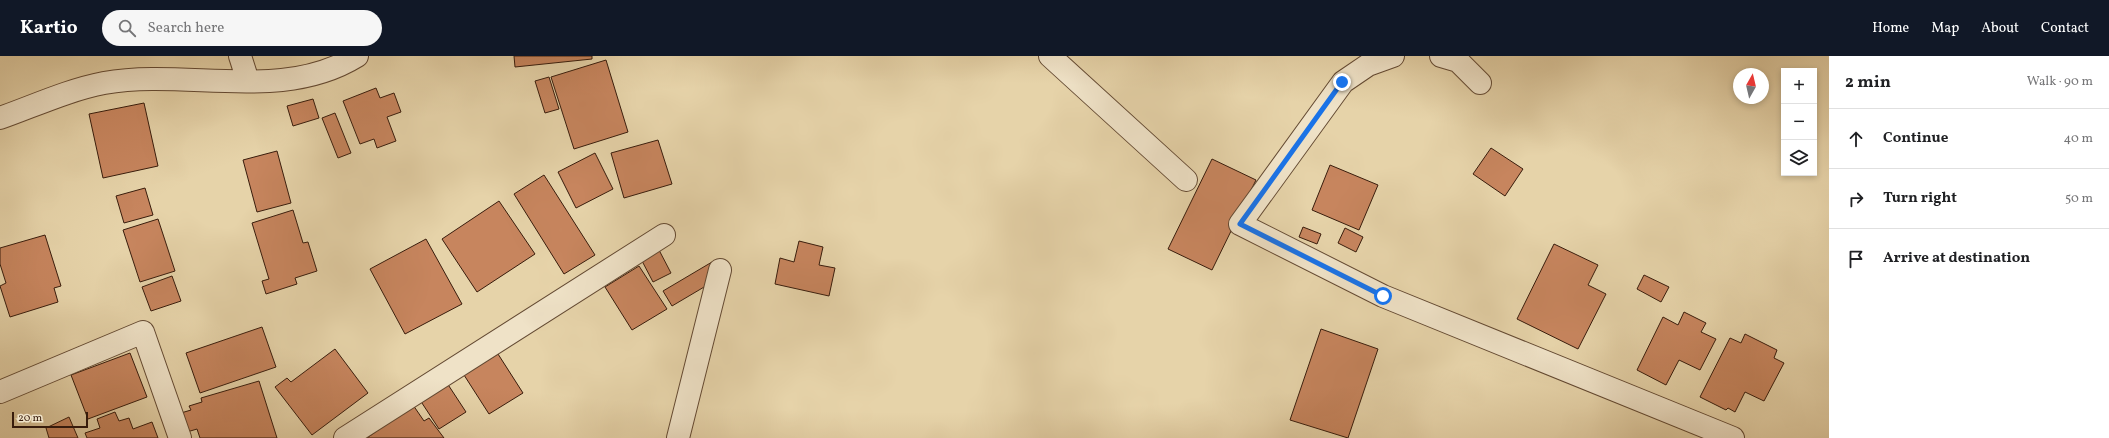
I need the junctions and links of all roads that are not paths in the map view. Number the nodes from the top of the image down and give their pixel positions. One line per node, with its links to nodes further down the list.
1 (240, 56): 6 (street)
2 (357, 56): 6 (street)
3 (1050, 56): 9 (street)
4 (1393, 56): 16 (street)
5 (1441, 56): 7 (street)
6 (248, 81): 8 (street)
7 (1480, 83)
8 (0, 118)
9 (1186, 180)
10 (664, 235): 14 (street)
11 (720, 270): 15 (street)
12 (0, 392): 13 (street)
13 (180, 438)
14 (345, 438)
15 (678, 438)
16 (1733, 438)

